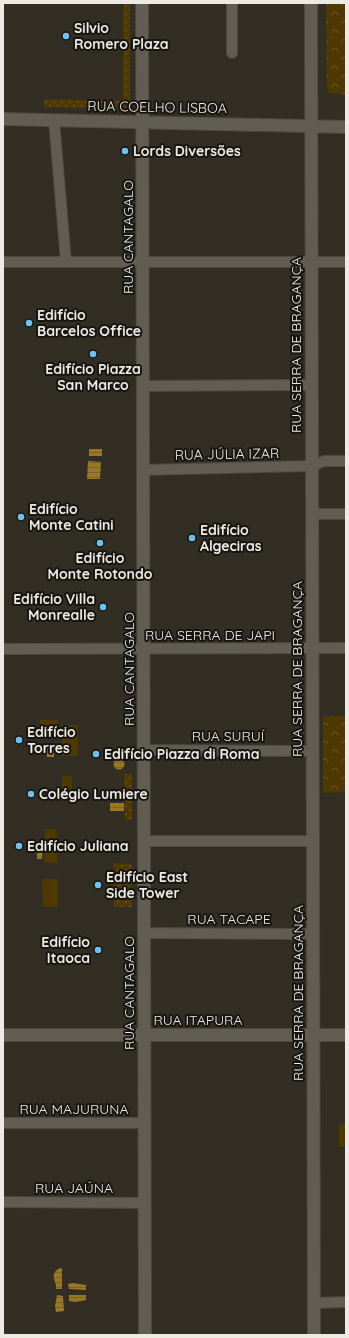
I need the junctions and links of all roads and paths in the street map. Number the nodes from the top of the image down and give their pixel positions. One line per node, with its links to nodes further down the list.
1 (142, 3): 7 (street, RUA CANTAGALO)
2 (232, 3): 4 (street)
3 (310, 3): 8 (street, RUA SERRA DE BRAGANÇA)
4 (232, 53)
5 (3, 118): 6 (street, RUA COELHO LISBOA)
6 (54, 120): 7 (street, RUA COELHO LISBOA); 11 (street)
7 (143, 122): 8 (street, RUA COELHO LISBOA); 12 (street, RUA CANTAGALO)
8 (311, 126): 9 (street, RUA COELHO LISBOA); 13 (street, RUA SERRA DE BRAGANÇA)
9 (346, 127)
10 (3, 262): 11 (street)
11 (66, 262): 12 (street)
12 (143, 262): 13 (street); 16 (street, RUA CANTAGALO)
13 (311, 262): 14 (street); 15 (street, RUA SERRA DE BRAGANÇA)
14 (346, 262)
15 (312, 385): 16 (street); 18 (street, RUA SERRA DE BRAGANÇA)
16 (143, 386): 19 (street, RUA CANTAGALO)
17 (346, 461): 18 (street, RUA JÚLIA IZAR)
18 (312, 466): 19 (street, RUA JÚLIA IZAR); 20 (street, RUA SERRA DE BRAGANÇA)
19 (143, 470): 24 (street, RUA CANTAGALO)
20 (312, 514): 21 (street); 25 (street, RUA SERRA DE BRAGANÇA)
21 (346, 514)
22 (346, 648): 25 (street, RUA SERRA DE JAPI)
23 (3, 649): 24 (street, RUA SERRA DE JAPI)
24 (144, 649): 25 (street, RUA SERRA DE JAPI); 26 (street, RUA CANTAGALO)
25 (312, 649): 27 (street, RUA SERRA DE BRAGANÇA)
26 (144, 750): 27 (street, RUA SURUÍ); 28 (street, RUA CANTAGALO)
27 (312, 751): 29 (street, RUA SERRA DE BRAGANÇA)
28 (144, 841): 29 (street); 30 (street, RUA CANTAGALO)
29 (312, 841): 31 (street, RUA SERRA DE BRAGANÇA)
30 (144, 933): 31 (street, RUA TACAPE); 35 (street, RUA CANTAGALO)
31 (313, 934): 33 (street, RUA SERRA DE BRAGANÇA)
32 (3, 1035): 35 (street, RUA ITAPURA)
33 (313, 1035): 34 (street, RUA ITAPURA); 35 (street, RUA ITAPURA); 41 (street, RUA SERRA DE BRAGANÇA)
34 (346, 1035)
35 (145, 1036): 37 (street, RUA CANTAGALO)
36 (3, 1123): 37 (street, RUA MAJURUNA)
37 (145, 1123): 39 (street, RUA CANTAGALO)
38 (3, 1202): 39 (street, RUA JAÚNA)
39 (145, 1203): 42 (street, RUA CANTAGALO)
40 (346, 1302): 41 (street)
41 (315, 1303): 43 (street, RUA SERRA DE BRAGANÇA)
42 (145, 1335)
43 (314, 1335)

